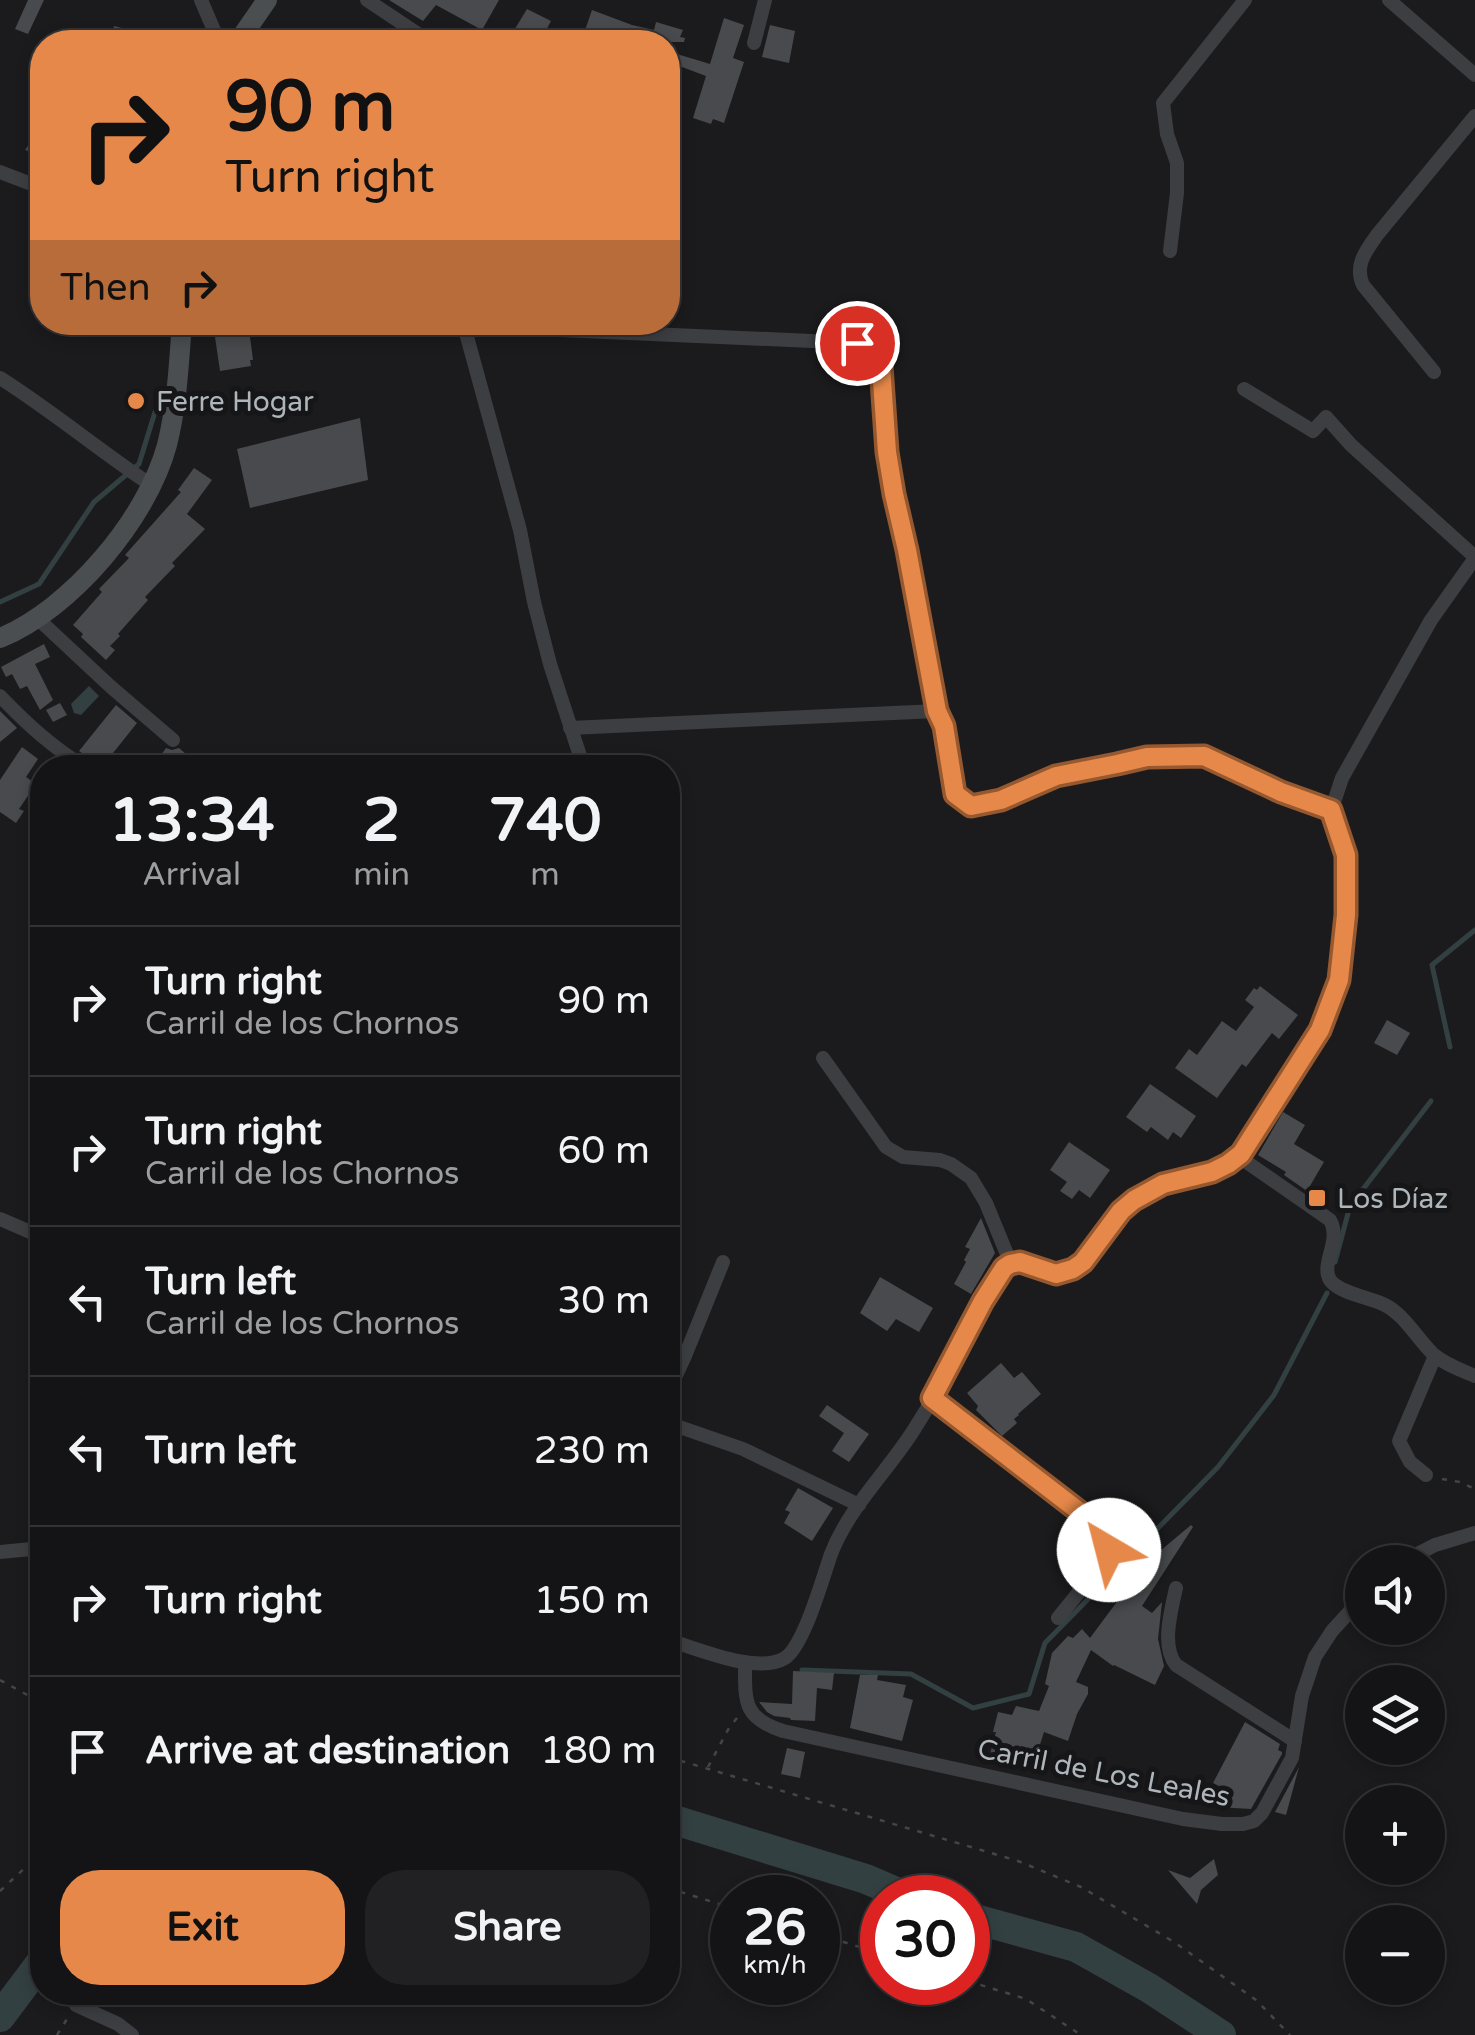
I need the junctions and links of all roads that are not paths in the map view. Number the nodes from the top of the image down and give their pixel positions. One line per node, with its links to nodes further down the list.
1 (201, 0): 7 (street)
2 (267, 0): 8 (main road)
3 (367, 0): 9 (street)
4 (764, 0): 10 (street)
5 (1246, 0): 15 (street)
6 (1390, 0): 11 (street)
7 (214, 30)
8 (246, 30)
9 (412, 30)
10 (754, 42)
11 (1475, 75)
12 (1475, 116): 19 (street)
13 (0, 172): 14 (street)
14 (30, 183)
15 (1170, 251)
16 (181, 335): 22 (main road)
17 (467, 335): 28 (street)
18 (675, 335): 27 (street)
19 (1434, 372)
20 (0, 378): 22 (street)
21 (1244, 389): 23 (street)
22 (137, 476): 24 (main road)
23 (1475, 558): 32 (street)
24 (36, 617): 25 (main road); 29 (street)
25 (0, 638)
26 (0, 696): 30 (street)
27 (937, 711): 28 (street); 32 (street)
28 (570, 728): 31 (street)
29 (173, 740)
30 (65, 755)
31 (579, 755)
32 (1331, 810): 34 (street)
33 (822, 1058): 38 (street)
34 (1238, 1156): 38 (street); 39 (street)
35 (0, 1219): 36 (street)
36 (30, 1232)
37 (723, 1262): 40 (street)
38 (1010, 1264): 42 (street)
39 (1435, 1356): 41 (street); 44 (street)
40 (680, 1367)
41 (1475, 1376)
42 (932, 1398): 45 (street); 52 (street)
43 (680, 1427): 45 (street)
44 (1426, 1475)
45 (859, 1505): 54 (street)
46 (1475, 1532): 47 (street)
47 (1438, 1545)
48 (30, 1549): 49 (street)
49 (0, 1552)
50 (1176, 1588): 55 (street)
51 (1345, 1616): 55 (street, Carril de Los Leales)
52 (1058, 1618)
53 (680, 1643): 54 (street)
54 (745, 1662): 55 (street, Carril de Los Leales)
55 (1296, 1741)
56 (76, 2005): 57 (street)
57 (132, 2035)

